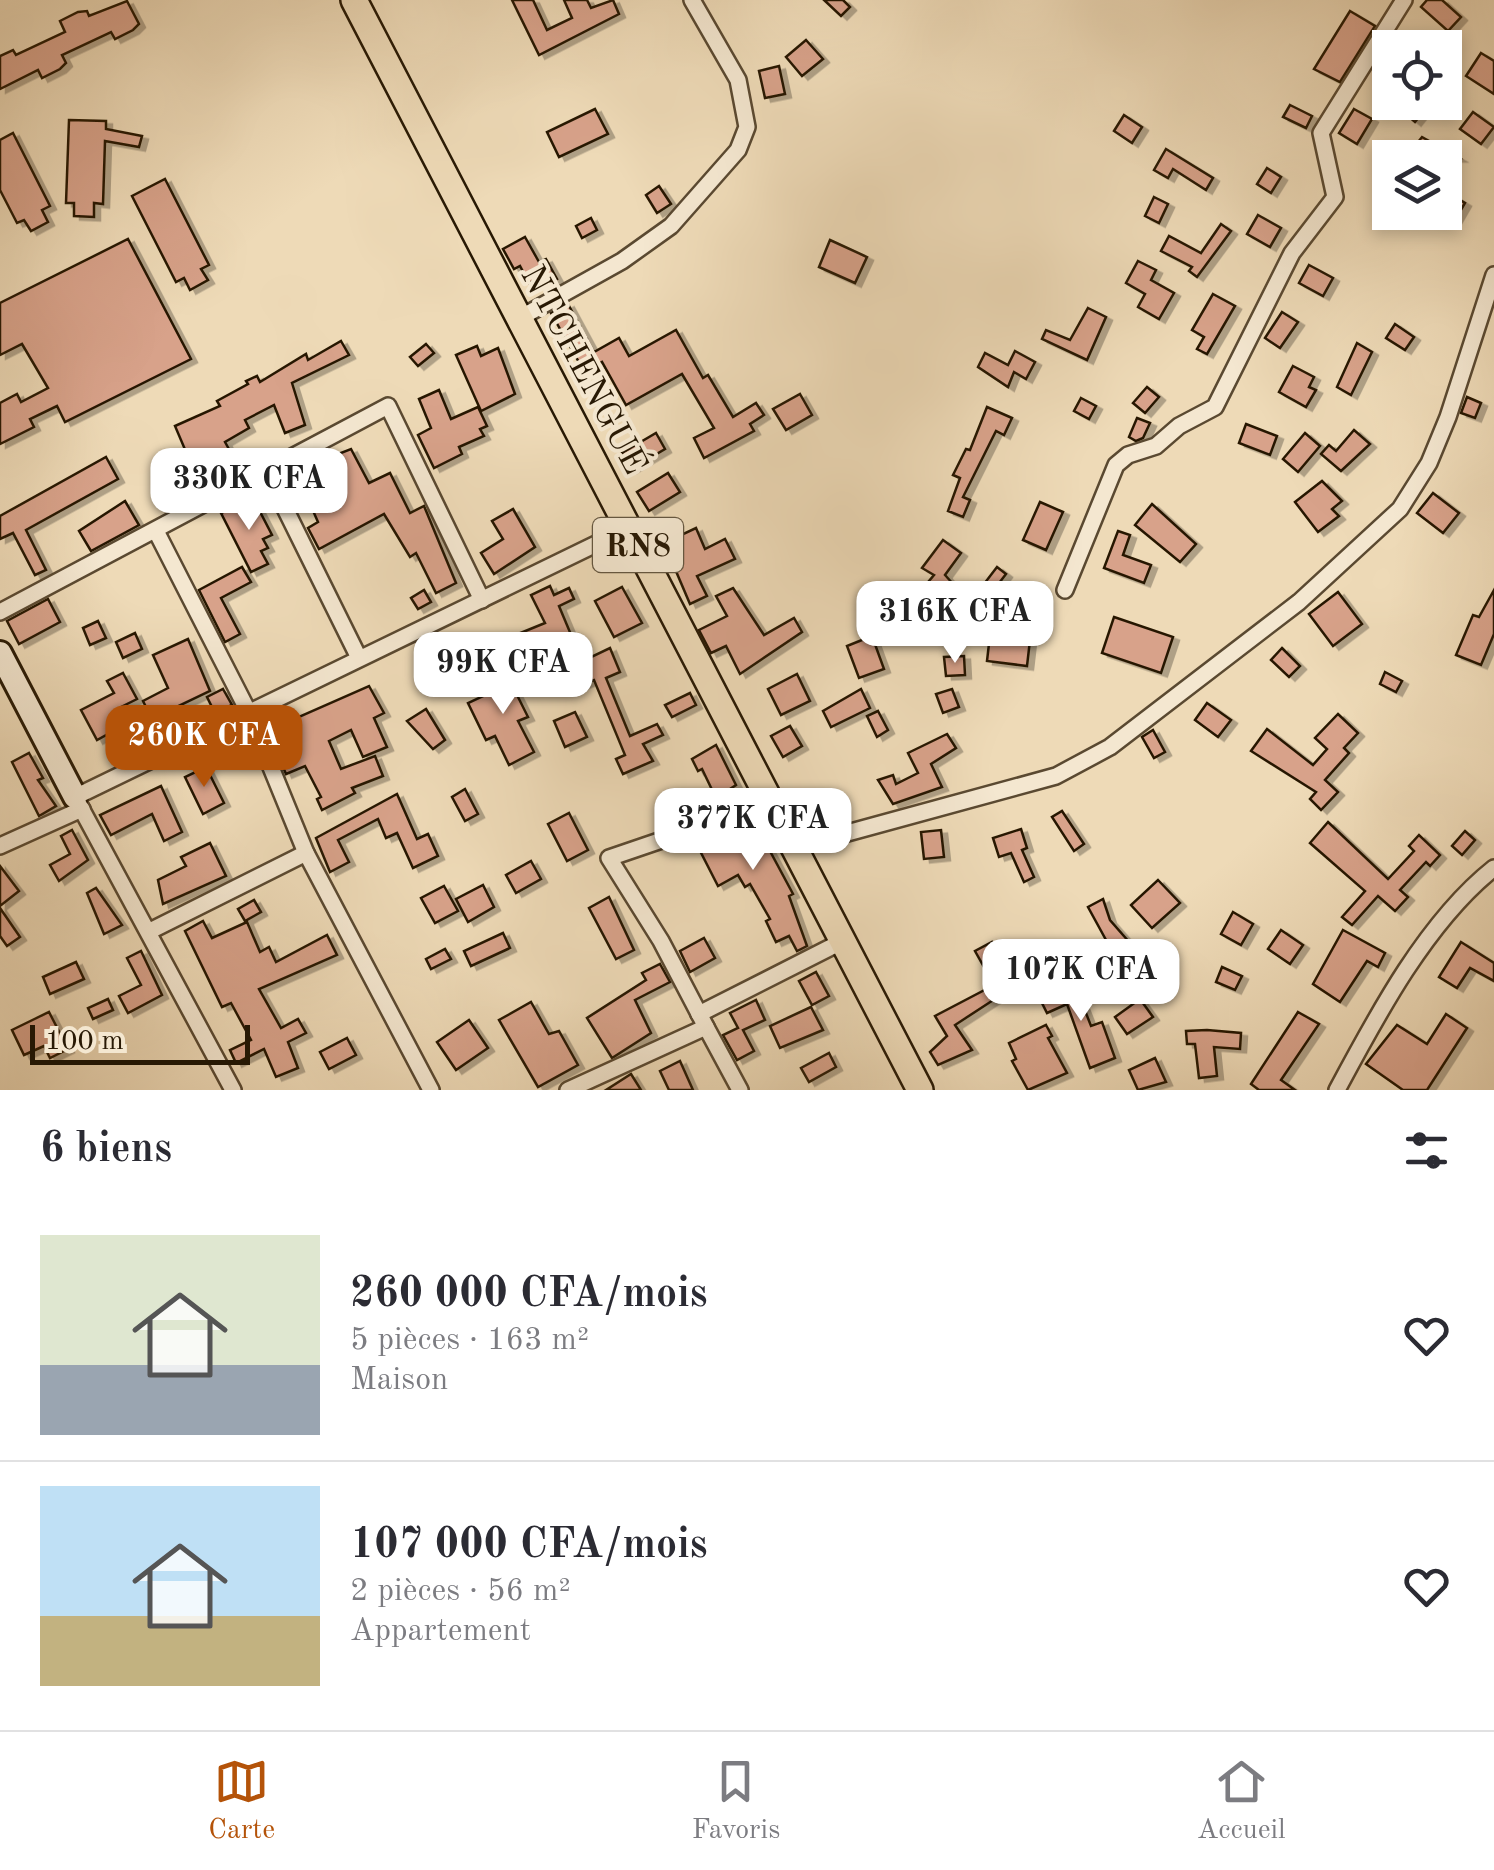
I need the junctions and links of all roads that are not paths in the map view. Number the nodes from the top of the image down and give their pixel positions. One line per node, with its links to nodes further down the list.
1 (354, 0): 5 (main road, NTCHENGUÉ / RN8)
2 (692, 0): 5 (street)
3 (1404, 0): 9 (street)
4 (1494, 275): 18 (street)
5 (518, 319): 7 (main road, NTCHENGUÉ / RN8)
6 (266, 470): 8 (street); 10 (street); 13 (street)
7 (628, 528): 10 (street); 15 (main road, NTCHENGUÉ / RN8)
8 (156, 531): 11 (street); 14 (street)
9 (1065, 590)
10 (482, 600): 13 (street)
11 (0, 612)
12 (0, 652): 16 (street)
13 (360, 658): 14 (street)
14 (248, 712): 16 (street); 19 (street)
15 (766, 790): 18 (main road, NTCHENGUÉ / RN8); 23 (street)
16 (79, 803): 17 (street); 21 (street)
17 (0, 846)
18 (796, 847): 22 (main road, NTCHENGUÉ / RN8)
19 (306, 853): 21 (street); 25 (street)
20 (1494, 868): 29 (street)
21 (150, 930): 24 (street)
22 (844, 941): 23 (street); 28 (main road, NTCHENGUÉ / RN8)
23 (703, 1021): 26 (street); 27 (street)
24 (232, 1090)
25 (430, 1090)
26 (568, 1090)
27 (740, 1090)
28 (920, 1090)
29 (1337, 1090)

